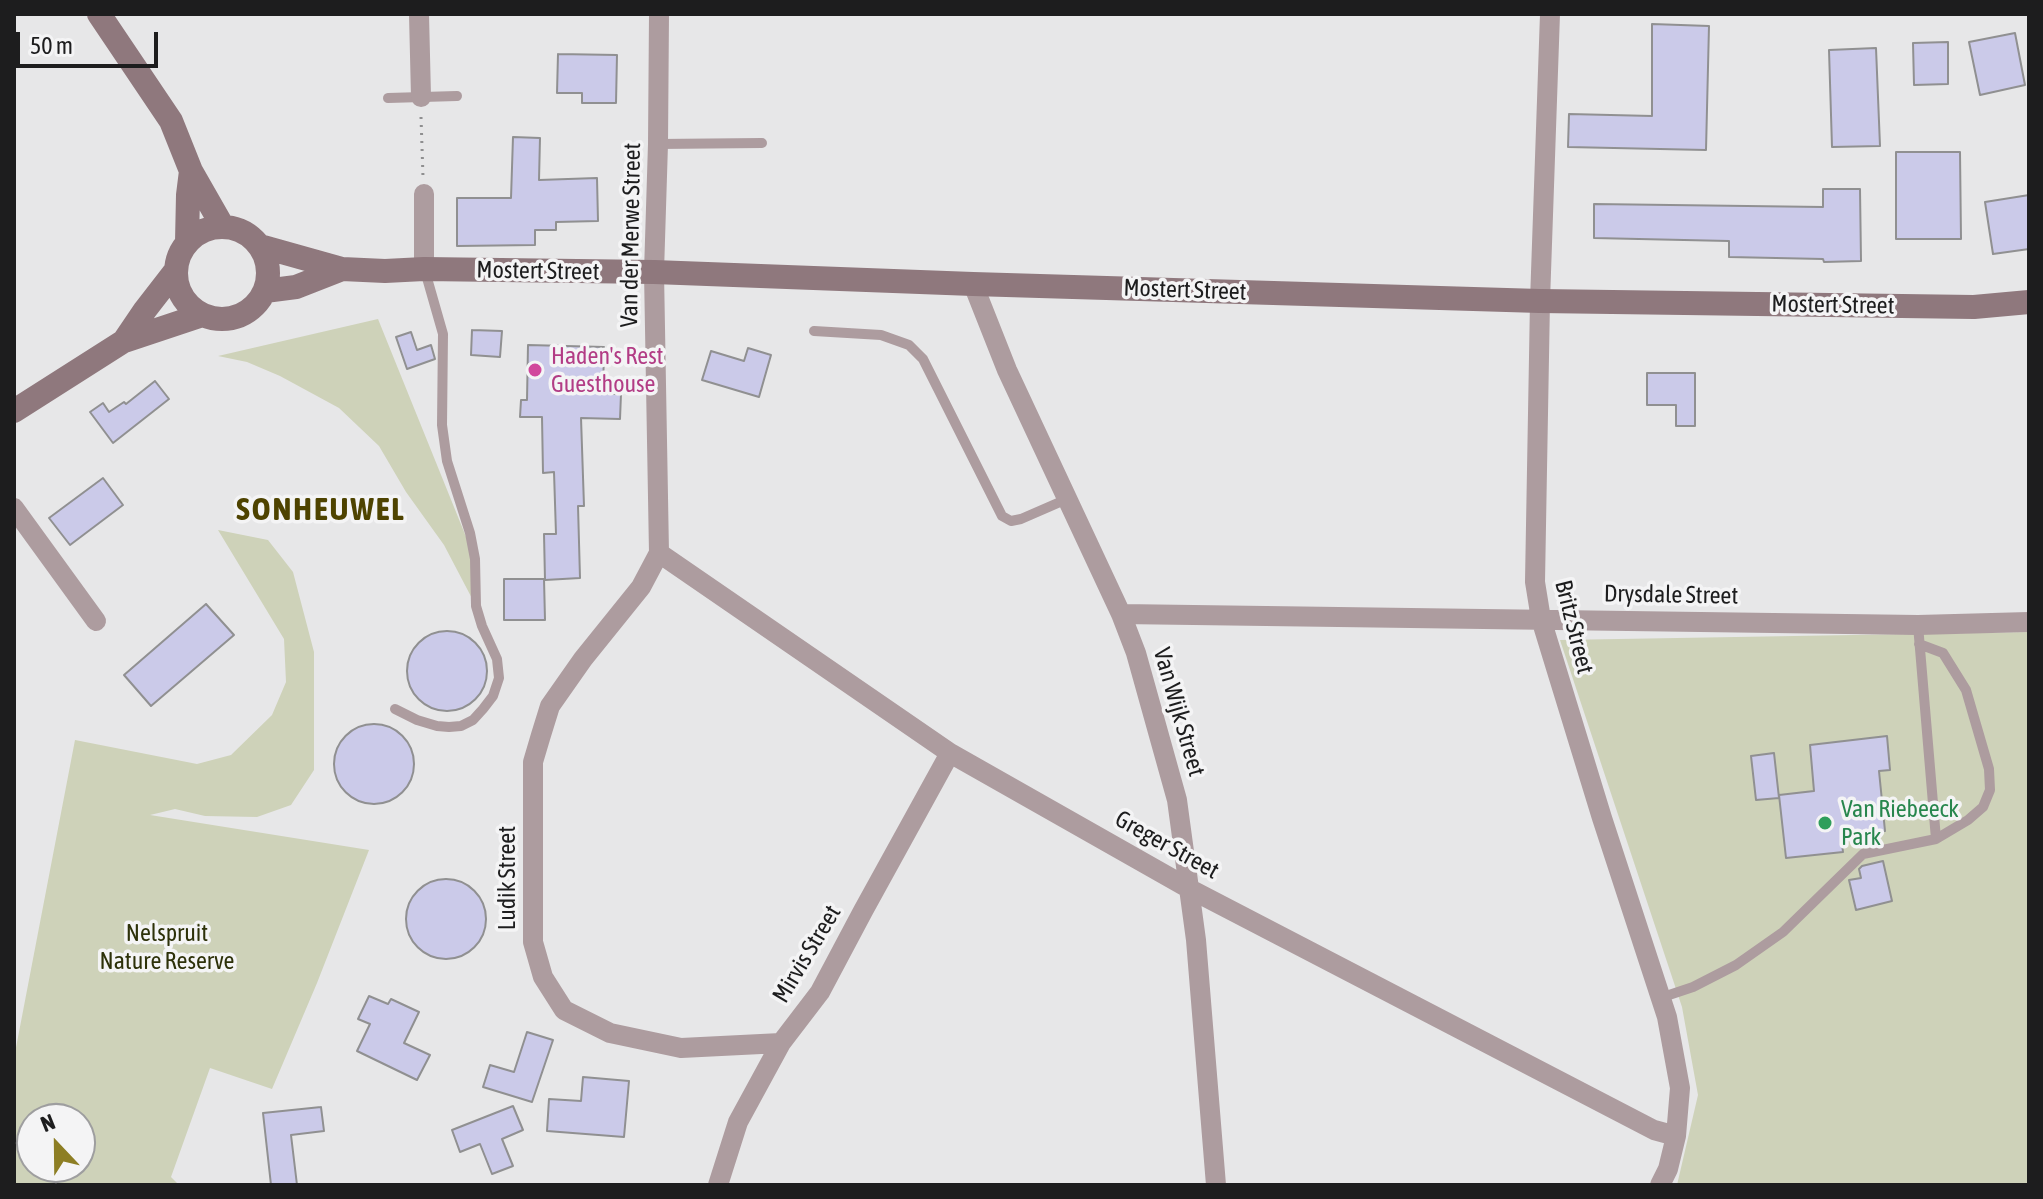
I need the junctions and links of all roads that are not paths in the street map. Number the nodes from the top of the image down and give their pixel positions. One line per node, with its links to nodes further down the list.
1 (99, 14): 10 (street)
2 (419, 14): 6 (street)
3 (659, 14): 9 (street, Van der Merwe Street)
4 (1550, 14): 21 (street, Britz Street)
5 (457, 96): 6 (lane)
6 (421, 97): 7 (lane)
7 (388, 98)
8 (762, 143): 9 (lane)
9 (658, 144): 18 (street, Van der Merwe Street)
10 (191, 171): 12 (street); 13 (street)
11 (424, 194): 16 (street)
12 (223, 227): 13 (street); 14 (street)
13 (187, 242): 17 (street)
14 (260, 246): 15 (street, Mostert Street); 20 (street)
15 (342, 269): 16 (street, Mostert Street); 20 (street, Mostert Street)
16 (424, 269): 18 (street, Mostert Street); 35 (lane)
17 (176, 270): 23 (street); 25 (street)
18 (654, 272): 19 (street, Mostert Street); 29 (street, Van der Merwe Street)
19 (973, 284): 21 (street, Mostert Street); 27 (street, Van Wijk Street)
20 (265, 291): 23 (street)
21 (1540, 301): 22 (street, Mostert Street); 31 (street, Britz Street)
22 (2029, 302)
23 (202, 315): 25 (street)
24 (814, 331): 27 (lane)
25 (124, 341): 26 (street)
26 (14, 411)
27 (1067, 499): 30 (street, Van Wijk Street)
28 (14, 508): 32 (street)
29 (659, 553): 36 (street, Greger Street); 40 (street, Ludik Street)
30 (1121, 614): 31 (street, Drysdale Street); 38 (street, Van Wijk Street)
31 (1541, 619): 34 (street, Drysdale Street); 39 (street, Britz Street)
32 (96, 621)
33 (2029, 622): 34 (street, Drysdale Street)
34 (1918, 634): 37 (lane); 37 (lane)
35 (395, 709)
36 (950, 753): 38 (street, Greger Street); 40 (street, Mirvis Street)
37 (1936, 839): 39 (lane)
38 (1190, 889): 41 (street, Greger Street); 43 (street, Van Wijk Street)
39 (1660, 998): 41 (street, Britz Street)
40 (781, 1043): 42 (street, Mirvis Street)
41 (1676, 1136): 44 (street, Britz Street)
42 (718, 1185)
43 (1216, 1185)
44 (1660, 1185)

